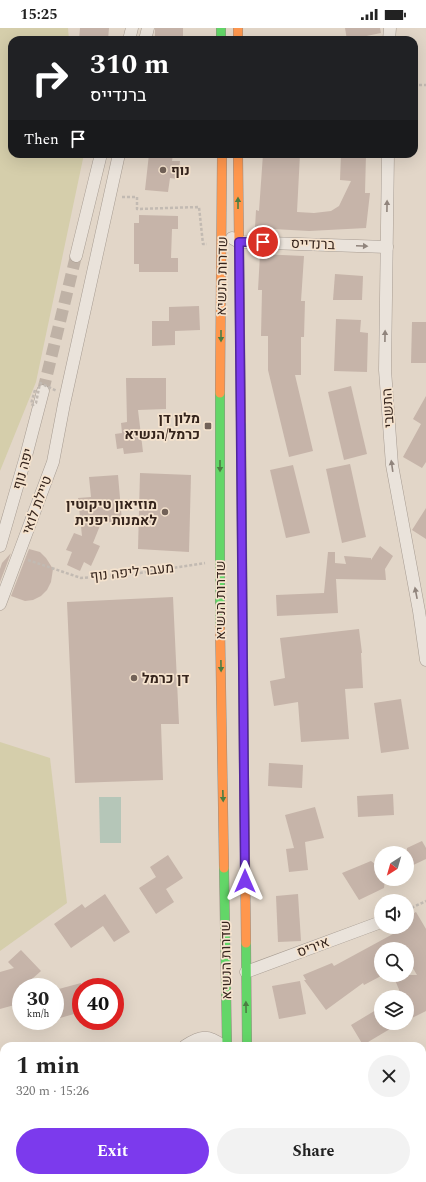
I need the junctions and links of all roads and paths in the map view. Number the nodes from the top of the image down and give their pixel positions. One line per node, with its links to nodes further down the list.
1 (101, 158): 11 (street)
2 (118, 158): 15 (street, טיילת לואי)
3 (222, 158): 7 (street, שדרות הנשיא)
4 (238, 158): 8 (street, שדרות הנשיא, one-way to 4)
5 (388, 158): 10 (street, התשבי, one-way to 5)
6 (124, 198): 9 (path)
7 (222, 227): 8 (street); 9 (street, שדרות הנשיא)
8 (239, 242): 10 (street, ברנדייס, one-way to 10); 22 (street, שדרות הנשיא)
9 (222, 244): 25 (street, שדרות הנשיא, one-way to 25)
10 (387, 247): 18 (street, התשבי, one-way to 10)
11 (76, 256)
12 (39, 390): 13 (path, bridge); 14 (street, יפה נוף)
13 (57, 391)
14 (0, 546)
15 (18, 556): 16 (path, מעבר ליפה נוף); 17 (street, טיילת לואי)
16 (201, 564)
17 (0, 604)
18 (426, 660)
19 (426, 901): 20 (path)
20 (414, 907)
21 (374, 925): 22 (street, איריס)
22 (246, 972): 26 (street, שדרות הנשיא, one-way to 22)
23 (192, 1042): 24 (street)
24 (217, 1042)
25 (227, 1042)
26 (247, 1042)

